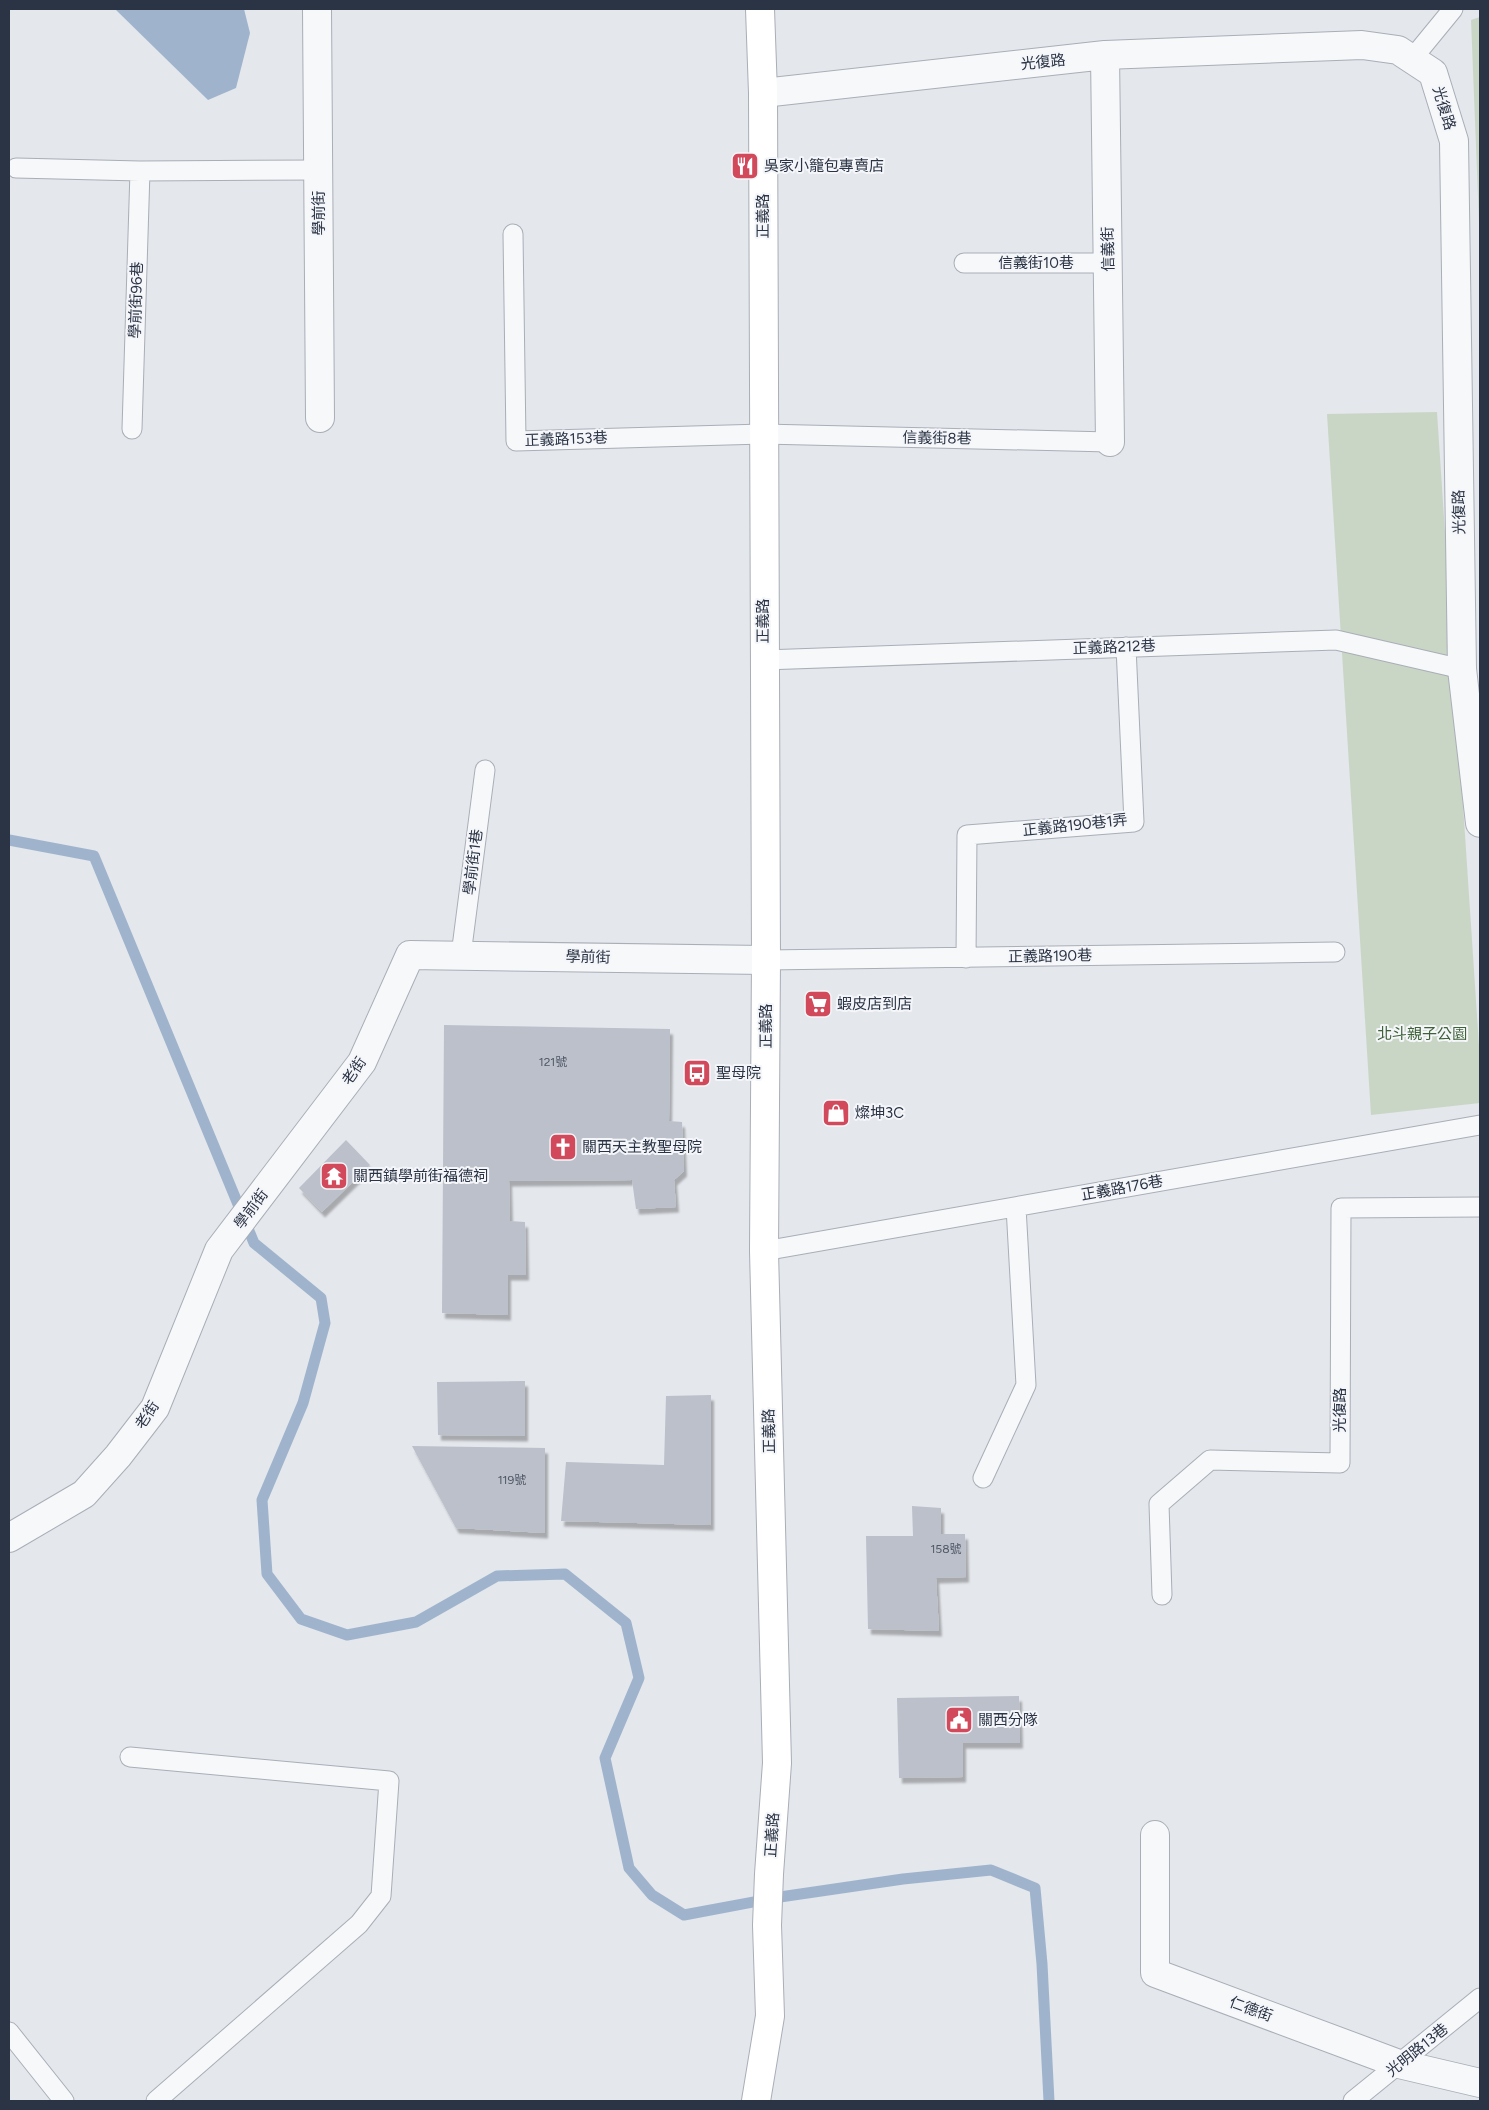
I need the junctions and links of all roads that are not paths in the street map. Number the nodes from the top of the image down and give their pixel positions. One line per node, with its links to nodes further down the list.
1 (318, 9): 8 (street, 學前街)
2 (760, 9): 6 (main road, 正義路)
3 (1453, 9): 5 (lane)
4 (1105, 56): 5 (street, 光復路); 6 (street, 光復路); 12 (street, 信義街)
5 (1412, 59): 19 (street, 光復路)
6 (762, 93): 15 (main road, 正義路)
7 (16, 168): 9 (lane)
8 (319, 170): 9 (lane); 13 (street, 學前街)
9 (140, 171): 14 (lane, 學前街96巷)
10 (513, 234): 15 (lane, 正義路153巷)
11 (964, 263): 12 (lane, 信義街10巷)
12 (1108, 263): 16 (street, 信義街)
13 (320, 418)
14 (132, 429)
15 (763, 434): 16 (lane, 信義街8巷); 18 (main road, 正義路)
16 (1110, 442)
17 (1126, 647): 18 (lane, 正義路212巷); 19 (lane, 正義路212巷); 25 (lane, 正義路190巷1弄)
18 (764, 660): 26 (main road, 正義路)
19 (1471, 670): 21 (street, 光復路)
20 (485, 770): 24 (lane, 學前街1巷)
21 (1479, 809)
22 (1335, 952): 25 (lane, 正義路190巷)
23 (410, 955): 24 (street, 學前街); 28 (street, 老街)
24 (461, 955): 26 (street, 學前街)
25 (966, 958): 26 (lane, 正義路190巷)
26 (766, 960): 32 (main road, 正義路)
27 (1480, 1125): 29 (lane, 正義路176巷)
28 (277, 1175): 31 (street, 學前街)
29 (1016, 1207): 32 (lane, 正義路176巷); 33 (lane)
30 (1480, 1207): 35 (lane, 光復路)
31 (225, 1244): 34 (street, 老街)
32 (764, 1251): 44 (main road, 正義路)
33 (983, 1478)
34 (9, 1538)
35 (1162, 1595)
36 (130, 1757): 43 (lane)
37 (1155, 1835): 40 (street, 仁德街)
38 (1480, 1998): 40 (lane, 光明路13巷)
39 (9, 2032): 42 (lane)
40 (1399, 2064): 41 (street, 仁德街); 45 (lane, 光明路13巷)
41 (1480, 2083)
42 (64, 2101)
43 (156, 2101)
44 (756, 2101)
45 (1353, 2101)

